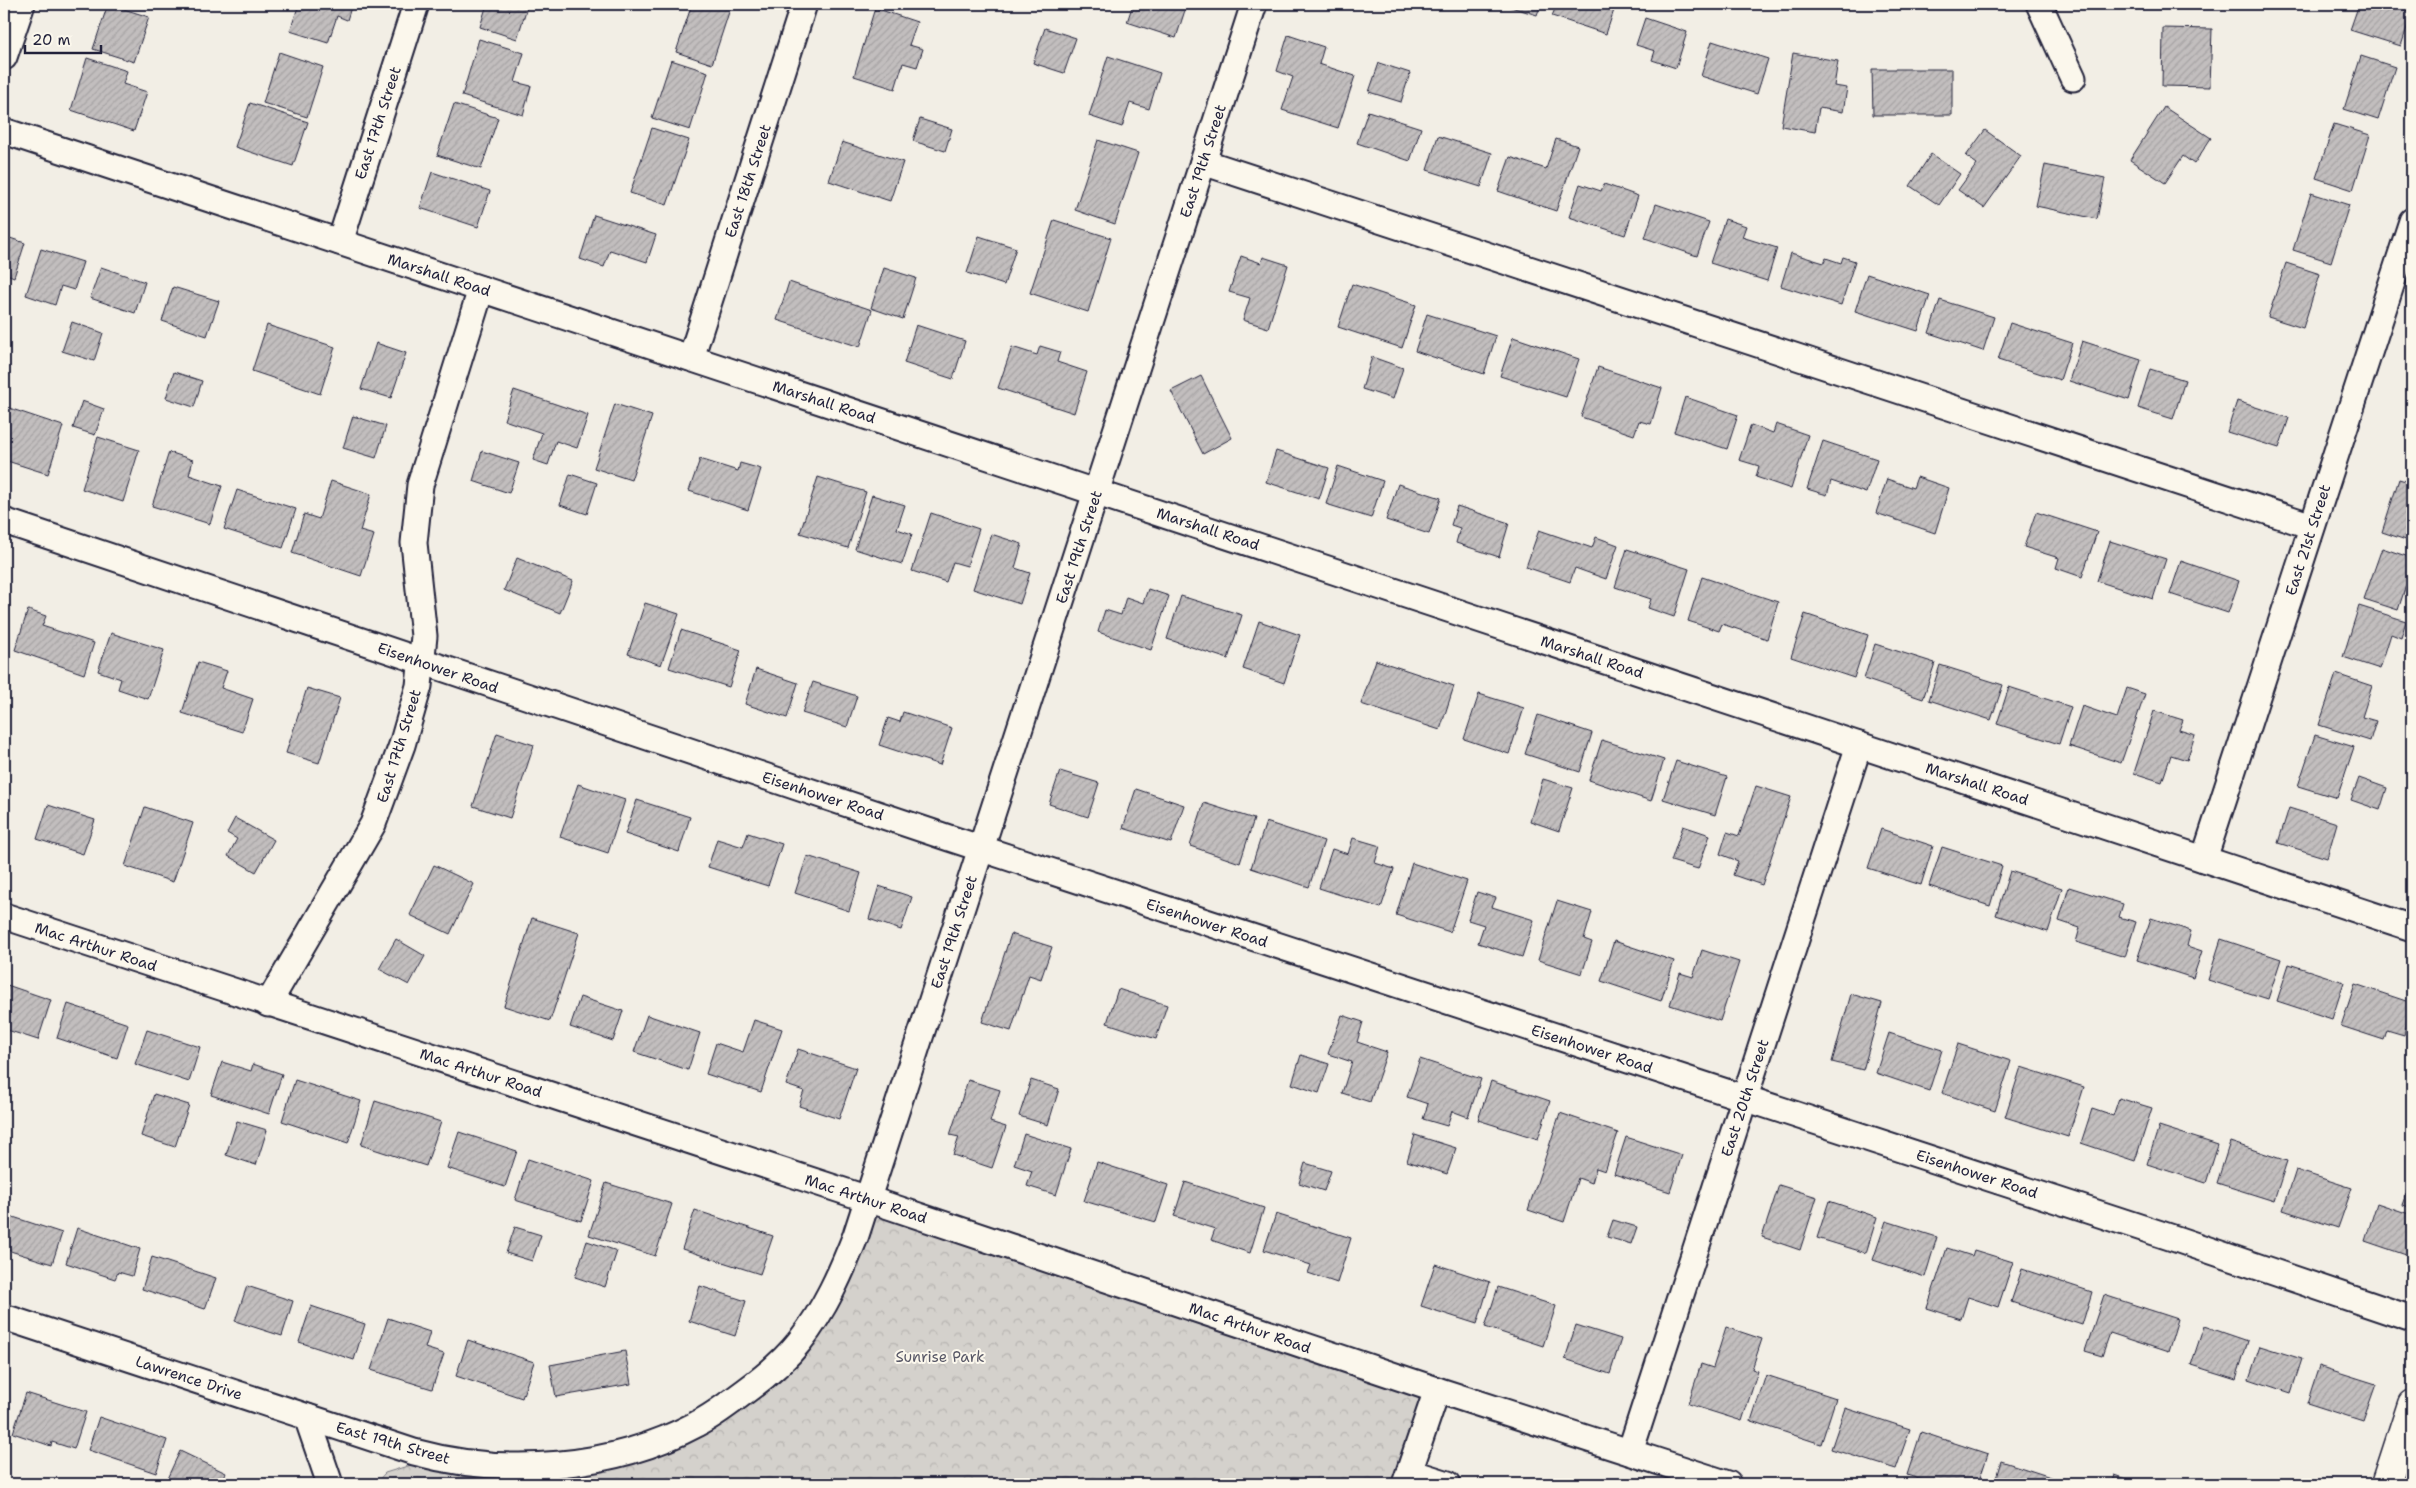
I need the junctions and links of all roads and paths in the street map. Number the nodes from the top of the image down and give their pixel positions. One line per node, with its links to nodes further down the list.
1 (22, 4): 6 (street)
2 (416, 4): 11 (street, East 17th Street)
3 (804, 4): 13 (street, East 18th Street)
4 (1254, 4): 9 (street, East 19th Street)
5 (2039, 4): 7 (street)
6 (4, 57)
7 (2073, 78)
8 (4, 131): 11 (street, Marshall Road)
9 (1203, 162): 14 (street, East 19th Street); 16 (street)
10 (2412, 221): 16 (street, East 21st Street)
11 (340, 242): 12 (street, Marshall Road)
12 (481, 289): 13 (street, Marshall Road); 17 (street, East 17th Street)
13 (692, 358): 14 (street, Marshall Road)
14 (1096, 492): 18 (street, Marshall Road); 19 (street, East 19th Street)
15 (4, 521): 17 (street, Eisenhower Road)
16 (2312, 526): 20 (street, East 21st Street)
17 (422, 662): 19 (street, Eisenhower Road); 23 (street, East 17th Street)
18 (1859, 745): 20 (street, Marshall Road); 24 (street, East 20th Street)
19 (981, 848): 24 (street, Eisenhower Road); 25 (street, East 19th Street)
20 (2204, 859): 22 (street, Marshall Road)
21 (4, 916): 23 (street, Mac Arthur Road)
22 (2412, 928)
23 (268, 1004): 25 (street, Mac Arthur Road)
24 (1744, 1099): 27 (street, Eisenhower Road); 31 (street, East 20th Street)
25 (868, 1199): 28 (street, Mac Arthur Road); 30 (street, East 19th Street)
26 (4, 1317): 30 (street, Lawrence Drive)
27 (2412, 1319)
28 (1437, 1390): 31 (street, Mac Arthur Road); 32 (street)
29 (2412, 1404): 36 (street)
30 (307, 1417): 33 (street)
31 (1630, 1452): 35 (street, Mac Arthur Road)
32 (1407, 1478): 34 (street)
33 (330, 1484)
34 (1448, 1484)
35 (1728, 1484)
36 (2386, 1484)

